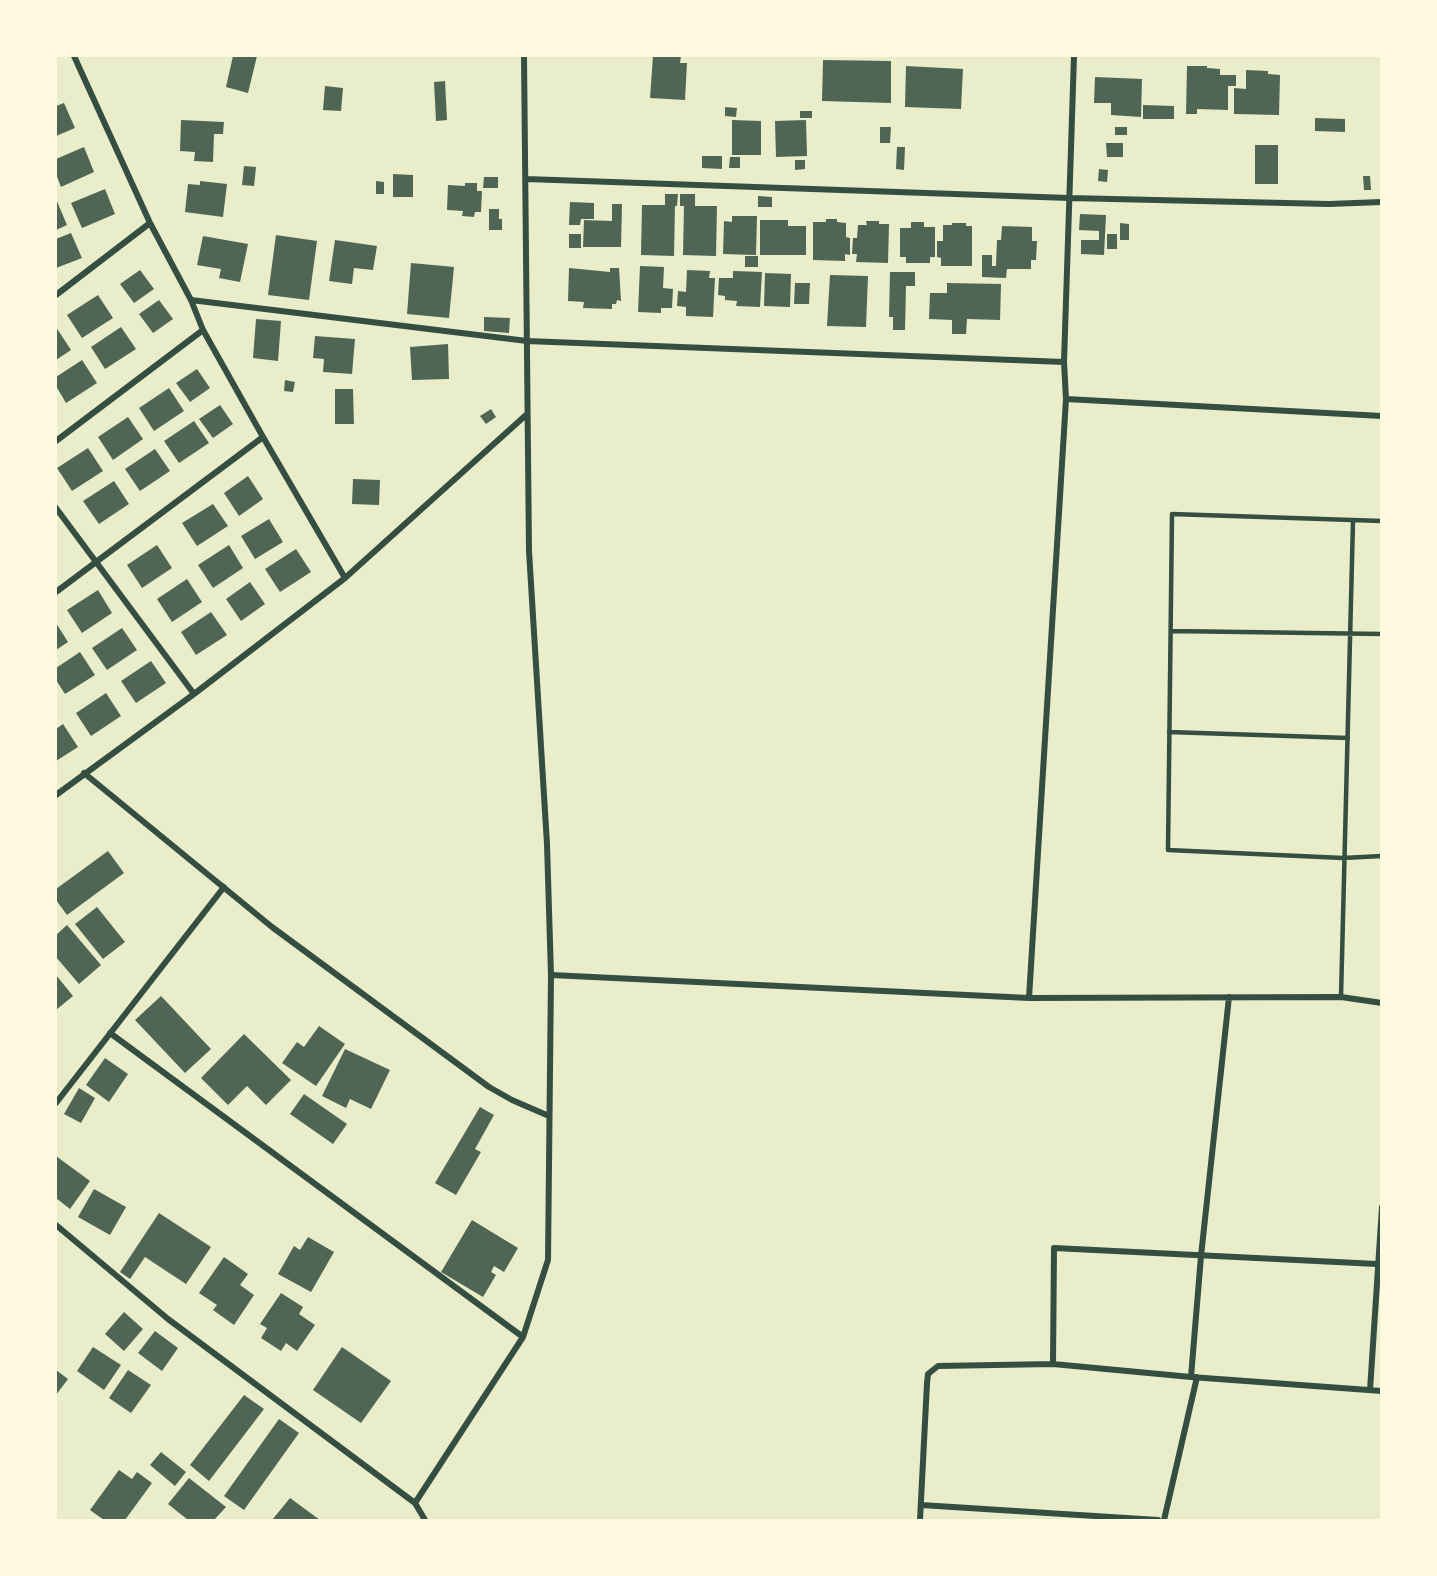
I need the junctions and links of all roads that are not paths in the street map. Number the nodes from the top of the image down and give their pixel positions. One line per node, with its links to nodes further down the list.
1 (74, 56): 7 (street)
2 (524, 56): 4 (street)
3 (1074, 56): 5 (street)
4 (526, 179): 5 (street); 11 (street)
5 (1069, 198): 6 (street); 12 (street)
6 (1382, 202)
7 (150, 223): 8 (street); 9 (street)
8 (56, 295)
9 (191, 300): 10 (street); 11 (street)
10 (203, 330): 16 (street); 17 (street)
11 (527, 341): 12 (street); 14 (street)
12 (1064, 362): 13 (street)
13 (1066, 399): 15 (street); 38 (street)
14 (526, 415): 22 (street); 35 (street)
15 (1382, 416)
16 (263, 437): 21 (street); 22 (street)
17 (56, 441)
18 (56, 508): 21 (street)
19 (1353, 521): 20 (lane); 24 (lane); 25 (lane)
20 (1382, 521)
21 (96, 562): 23 (street); 27 (street)
22 (345, 578): 27 (street)
23 (56, 592)
24 (1171, 631): 25 (lane); 28 (lane)
25 (1350, 633): 26 (lane); 29 (lane)
26 (1382, 634)
27 (194, 694): 30 (street)
28 (1169, 732): 29 (lane); 33 (lane)
29 (1348, 738): 33 (lane)
30 (84, 773): 31 (street); 34 (street)
31 (56, 795)
32 (1382, 856): 33 (lane)
33 (1343, 858): 37 (lane)
34 (224, 887): 40 (street); 42 (street)
35 (551, 975): 38 (street); 42 (street)
36 (1229, 997): 37 (street); 38 (street); 45 (street)
37 (1341, 997): 39 (street)
38 (1029, 998)
39 (1382, 1003)
40 (110, 1033): 41 (street); 47 (street)
41 (56, 1103)
42 (549, 1116): 47 (street)
43 (1382, 1206): 46 (street)
44 (56, 1225): 52 (street)
45 (1201, 1256): 46 (street); 48 (street); 49 (street)
46 (1377, 1264): 50 (street)
47 (523, 1337): 52 (street)
48 (1053, 1364): 49 (street); 53 (street)
49 (1194, 1377): 50 (street); 57 (street)
50 (1370, 1390): 51 (street)
51 (1382, 1391)
52 (415, 1503): 54 (street)
53 (921, 1505): 55 (street); 56 (street)
54 (426, 1520)
55 (920, 1521)
56 (1158, 1521)
57 (1164, 1521)

